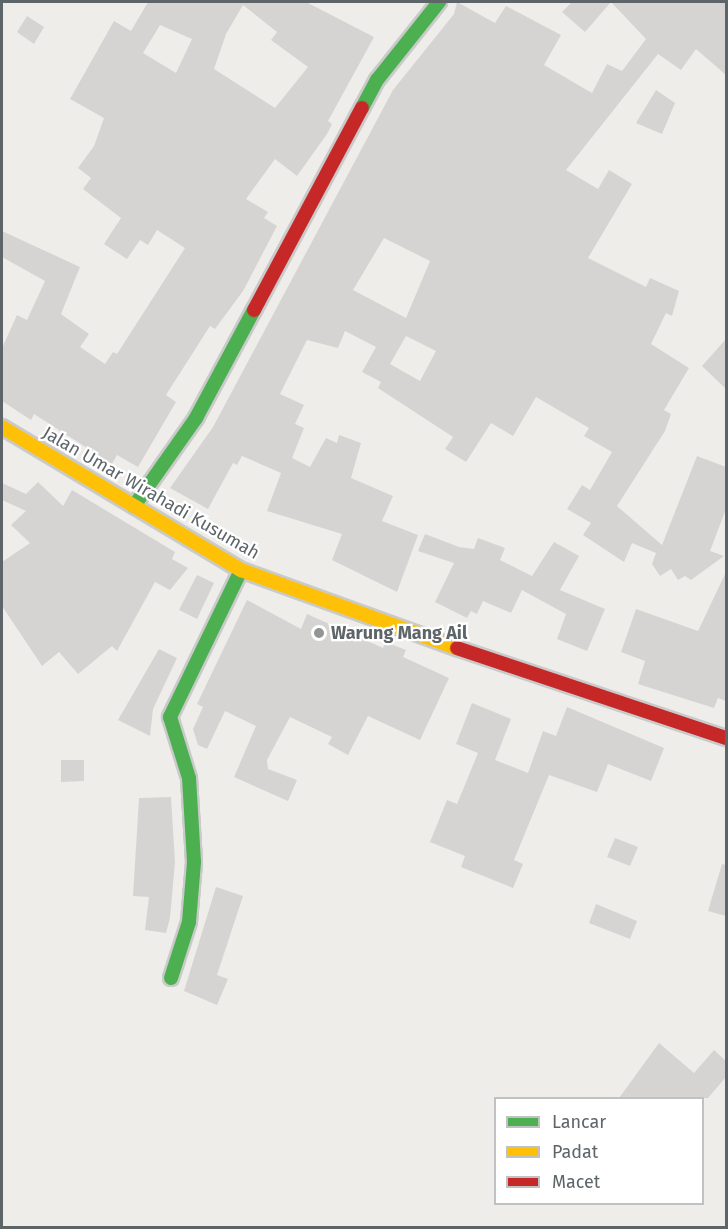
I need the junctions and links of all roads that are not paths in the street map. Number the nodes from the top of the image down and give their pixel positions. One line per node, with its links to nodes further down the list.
1 (439, 2): 3 (street)
2 (2, 427): 3 (street, Jalan Umar Wirahadi Kusumah)
3 (134, 506): 4 (street, Jalan Umar Wirahadi Kusumah)
4 (241, 570): 5 (street, Jalan Umar Wirahadi Kusumah); 6 (street)
5 (726, 738)
6 (171, 978)

